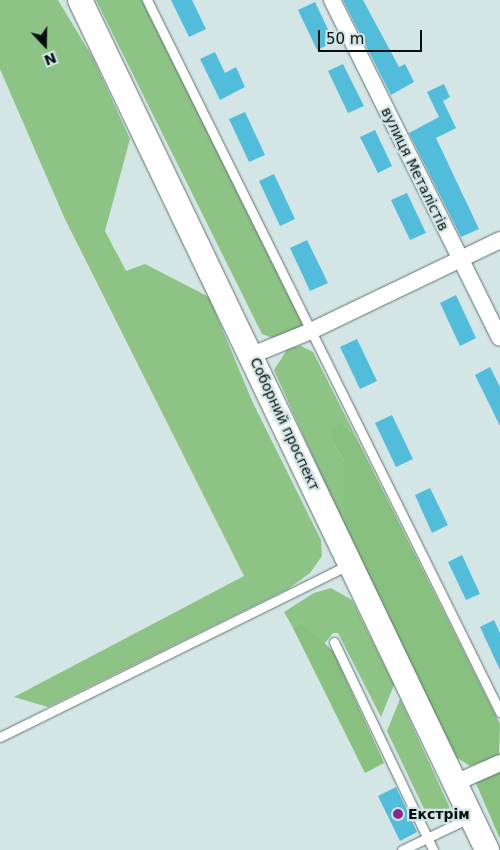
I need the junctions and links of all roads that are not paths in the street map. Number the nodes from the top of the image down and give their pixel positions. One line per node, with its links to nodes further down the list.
1 (80, 0): 8 (main road, Соборний проспект)
2 (146, 0): 6 (lane)
3 (332, 0): 5 (street, вулиця Металістів)
4 (500, 240): 5 (street)
5 (461, 258): 6 (street); 7 (street, вулиця Металістів)
6 (311, 331): 8 (street); 11 (lane)
7 (500, 338)
8 (252, 355): 9 (main road, Соборний проспект)
9 (350, 564): 12 (lane); 14 (main road, Соборний проспект)
10 (334, 642): 16 (lane)
11 (500, 712)
12 (0, 737)
13 (500, 763): 14 (street)
14 (455, 782): 15 (main road, Соборний проспект)
15 (471, 816): 16 (lane); 19 (main road, Соборний проспект)
16 (427, 837): 17 (lane); 18 (lane)
17 (402, 850)
18 (433, 850)
19 (487, 850)

